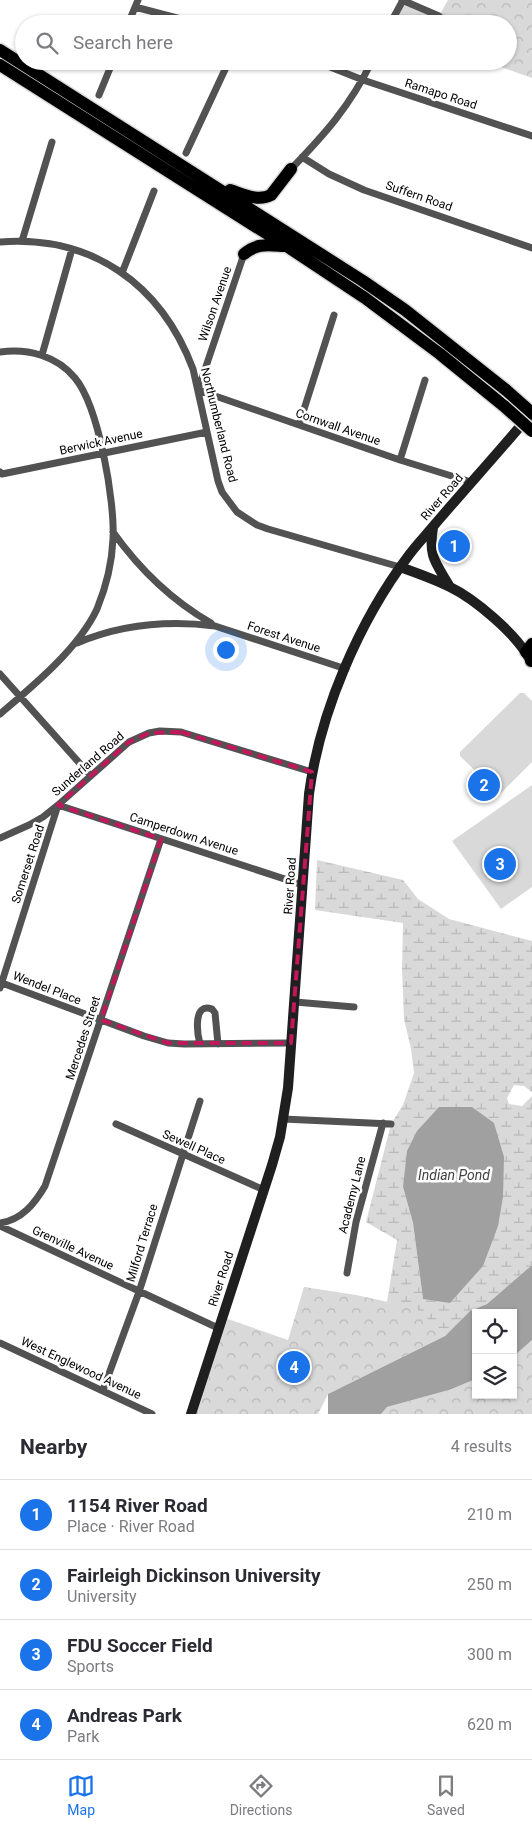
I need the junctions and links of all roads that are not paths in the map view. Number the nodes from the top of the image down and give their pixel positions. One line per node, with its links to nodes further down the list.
1 (402, 0): 5 (street); 6 (street)
2 (137, 3): 3 (street); 4 (street)
3 (132, 15)
4 (173, 15)
5 (394, 15)
6 (437, 15)
7 (0, 50): 8 (highway)
8 (15, 59)
9 (0, 65): 26 (highway)
10 (32, 70): 22 (highway)
11 (109, 70): 16 (street)
12 (225, 70): 19 (street)
13 (338, 70): 15 (street, Ramapo Road)
14 (368, 70): 15 (street)
15 (363, 80): 17 (street, Ramapo Road); 20 (street)
16 (99, 94)
17 (532, 136)
18 (52, 142): 24 (street)
19 (186, 153)
20 (302, 158): 21 (street); 27 (street, Suffern Road)
21 (291, 169): 22 (highway)
22 (214, 185): 36 (highway, bridge)
23 (154, 191): 30 (street)
24 (22, 241): 25 (street, Northumberland Road); 28 (street, Northumberland Road)
25 (0, 242)
26 (288, 247): 29 (highway); 38 (highway, bridge)
27 (532, 248)
28 (72, 249): 30 (street, Northumberland Road); 33 (street)
29 (244, 254): 35 (street, Wilson Avenue)
30 (122, 273): 35 (street, Northumberland Road)
31 (334, 315): 37 (street)
32 (0, 352): 33 (street)
33 (42, 355): 40 (street)
34 (425, 380): 41 (street)
35 (198, 390): 37 (street, Cornwall Avenue); 39 (street, Northumberland Road)
36 (532, 413): 43 (main road, River Road)
37 (299, 425): 41 (street, Cornwall Avenue)
38 (532, 431)
39 (207, 432): 40 (street, Berwick Avenue); 46 (street, Northumberland Road)
40 (103, 453): 42 (street, Berwick Avenue); 45 (street)
41 (400, 460): 43 (street, Cornwall Avenue)
42 (1, 475)
43 (471, 482): 44 (main road, River Road)
44 (433, 528): 46 (main road, River Road); 47 (main road)
45 (113, 532): 48 (street); 49 (street)
46 (400, 567): 47 (main road, Northumberland Road); 51 (main road, River Road)
47 (450, 587): 50 (main road, Northumberland Road)
48 (215, 626): 49 (street); 51 (street, Forest Avenue)
49 (76, 643): 53 (street)
50 (531, 656)
51 (346, 669): 55 (main road, River Road)
52 (0, 674): 53 (street)
53 (20, 697): 54 (street); 56 (street)
54 (0, 714)
55 (312, 772): 56 (street, Sunderland Road); 60 (main road, River Road)
56 (91, 776): 57 (street, Sunderland Road)
57 (58, 805): 58 (street, Sunderland Road); 59 (street, Camperdown Avenue); 61 (street, Somerset Road)
58 (0, 838)
59 (161, 839): 60 (street, Camperdown Avenue); 64 (street, Mercedes Street)
60 (303, 885): 62 (main road, River Road)
61 (1, 985): 64 (street, Wendel Place)
62 (294, 1002): 63 (street); 65 (main road, River Road)
63 (354, 1007)
64 (101, 1020): 66 (street, Wendel Place); 75 (street, Mercedes Street)
65 (291, 1043): 67 (street, Wendel Place); 69 (main road, River Road)
66 (200, 1044): 67 (street, Wendel Place); 67 (street)
67 (218, 1044)
68 (200, 1101): 73 (street, Milford Terrace)
69 (283, 1119): 70 (street); 74 (main road, River Road)
70 (383, 1123): 72 (street); 76 (street, Academy Lane)
71 (116, 1124): 73 (street, Sewell Place)
72 (391, 1124)
73 (182, 1153): 74 (street, Sewell Place); 77 (street, Milford Terrace)
74 (264, 1190): 78 (main road, River Road)
75 (0, 1225): 77 (street, Grenville Avenue)
76 (347, 1273)
77 (139, 1292): 78 (street, Grenville Avenue); 80 (street, Milford Terrace)
78 (218, 1328): 82 (main road, River Road)
79 (0, 1343): 80 (street, West Englewood Avenue)
80 (103, 1390): 81 (street, West Englewood Avenue)
81 (152, 1414)
82 (191, 1414)

